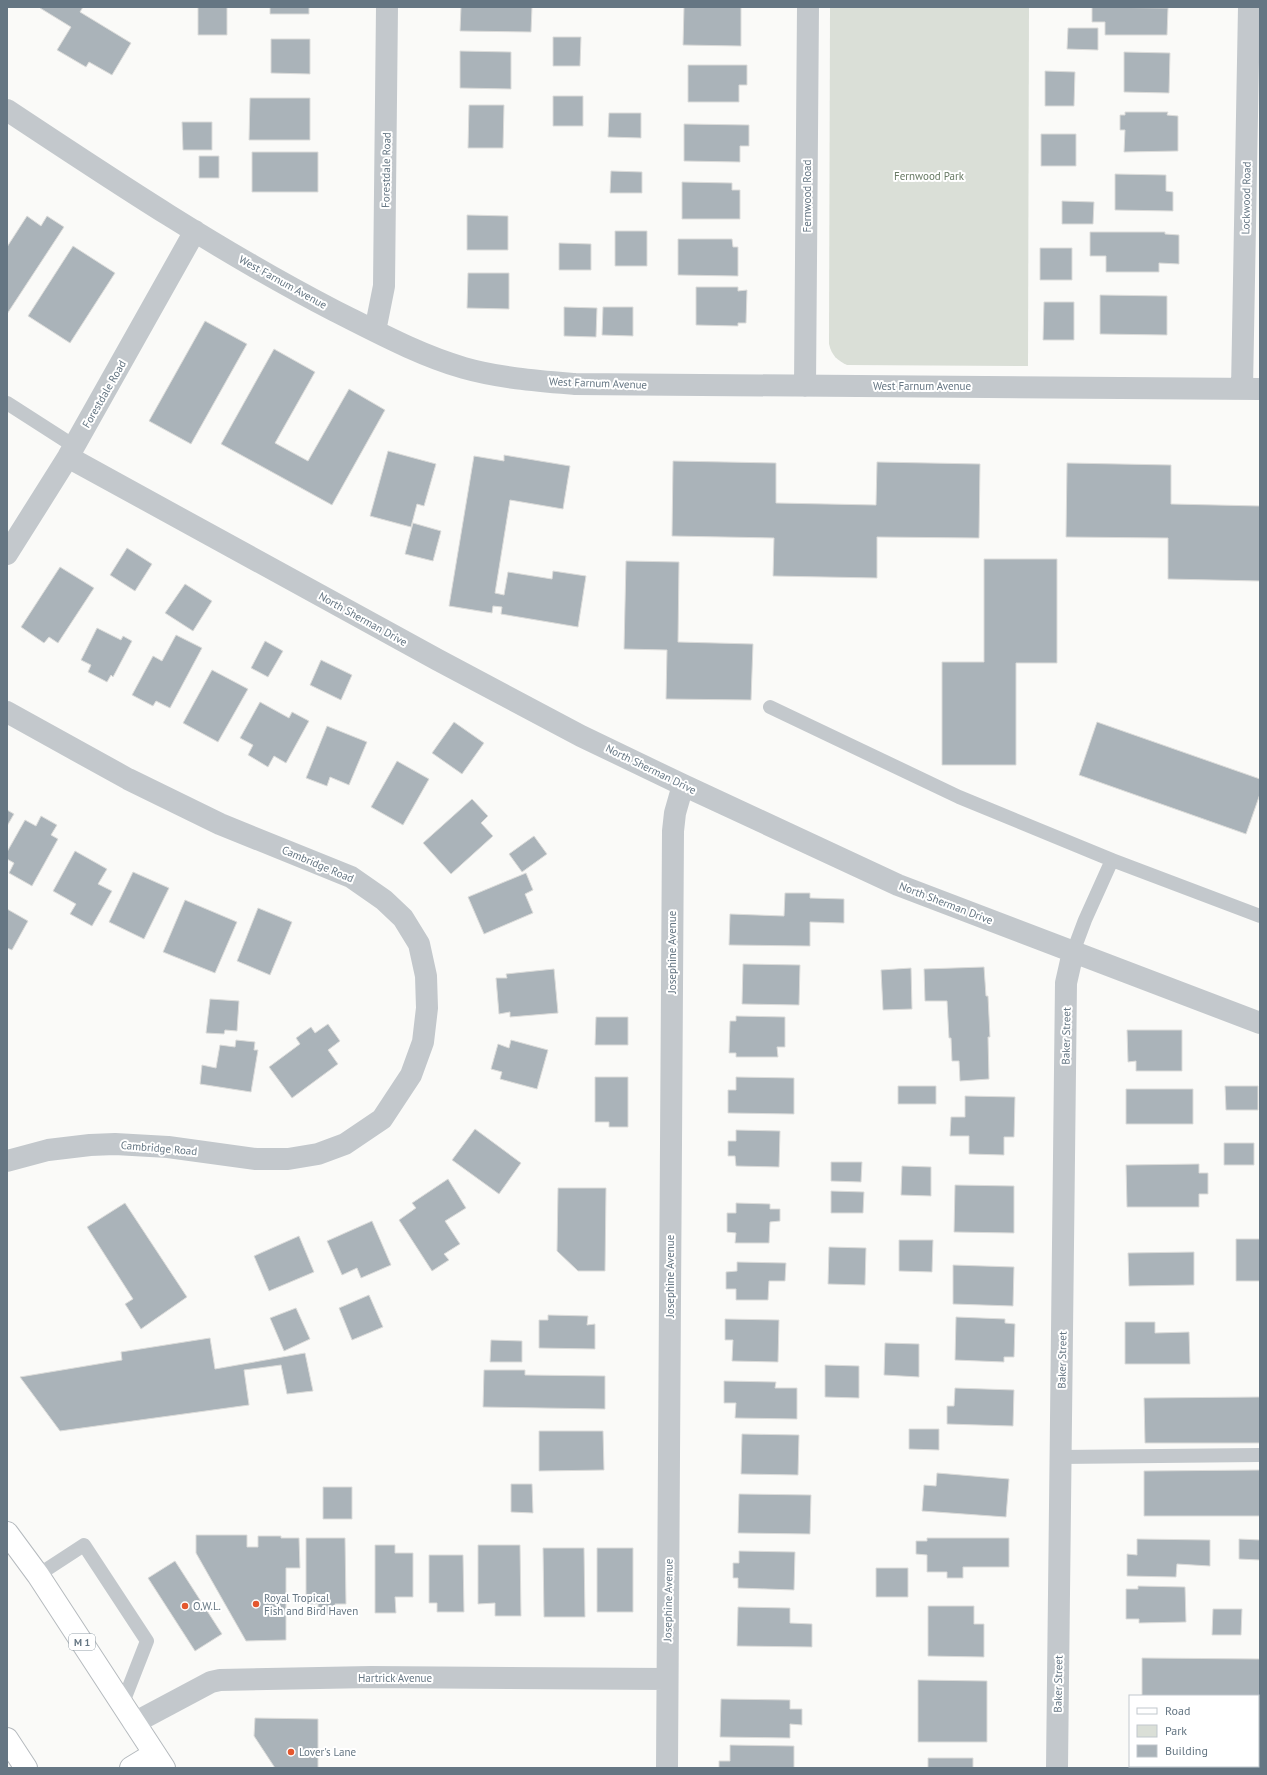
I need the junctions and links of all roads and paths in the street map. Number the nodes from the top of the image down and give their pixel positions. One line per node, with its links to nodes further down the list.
1 (387, 7): 6 (street, Forestdale Road)
2 (808, 7): 7 (street, Fernwood Road)
3 (1249, 7): 8 (street, Lockwood Road)
4 (7, 110): 5 (street, West Farnum Avenue)
5 (196, 231): 6 (street, West Farnum Avenue); 10 (street, Forestdale Road)
6 (375, 331): 7 (street, West Farnum Avenue)
7 (805, 386): 8 (street, West Farnum Avenue)
8 (1251, 389)
9 (7, 403): 10 (lane)
10 (71, 452): 11 (street, Forestdale Road); 14 (street, North Sherman Drive)
11 (7, 554)
12 (770, 707): 15 (lane)
13 (7, 712): 19 (street, Cambridge Road)
14 (684, 785): 17 (street, North Sherman Drive); 24 (street, Josephine Avenue)
15 (1112, 860): 16 (lane); 17 (lane)
16 (1260, 916)
17 (1073, 952): 18 (street, North Sherman Drive); 21 (street, Baker Street)
18 (1260, 1023)
19 (7, 1161)
20 (1260, 1455): 21 (lane)
21 (1060, 1457): 32 (street, Baker Street)
22 (7, 1533): 23 (main road, M 1)
23 (38, 1575): 25 (main road, M 1); 25 (lane)
24 (667, 1679): 26 (street, Hartrick Avenue); 31 (street, Josephine Avenue)
25 (122, 1705): 26 (main road, M 1)
26 (134, 1723): 28 (main road, M 1)
27 (7, 1739): 29 (main road)
28 (159, 1761): 30 (main road)
29 (26, 1768)
30 (131, 1768)
31 (667, 1768)
32 (1057, 1768)

